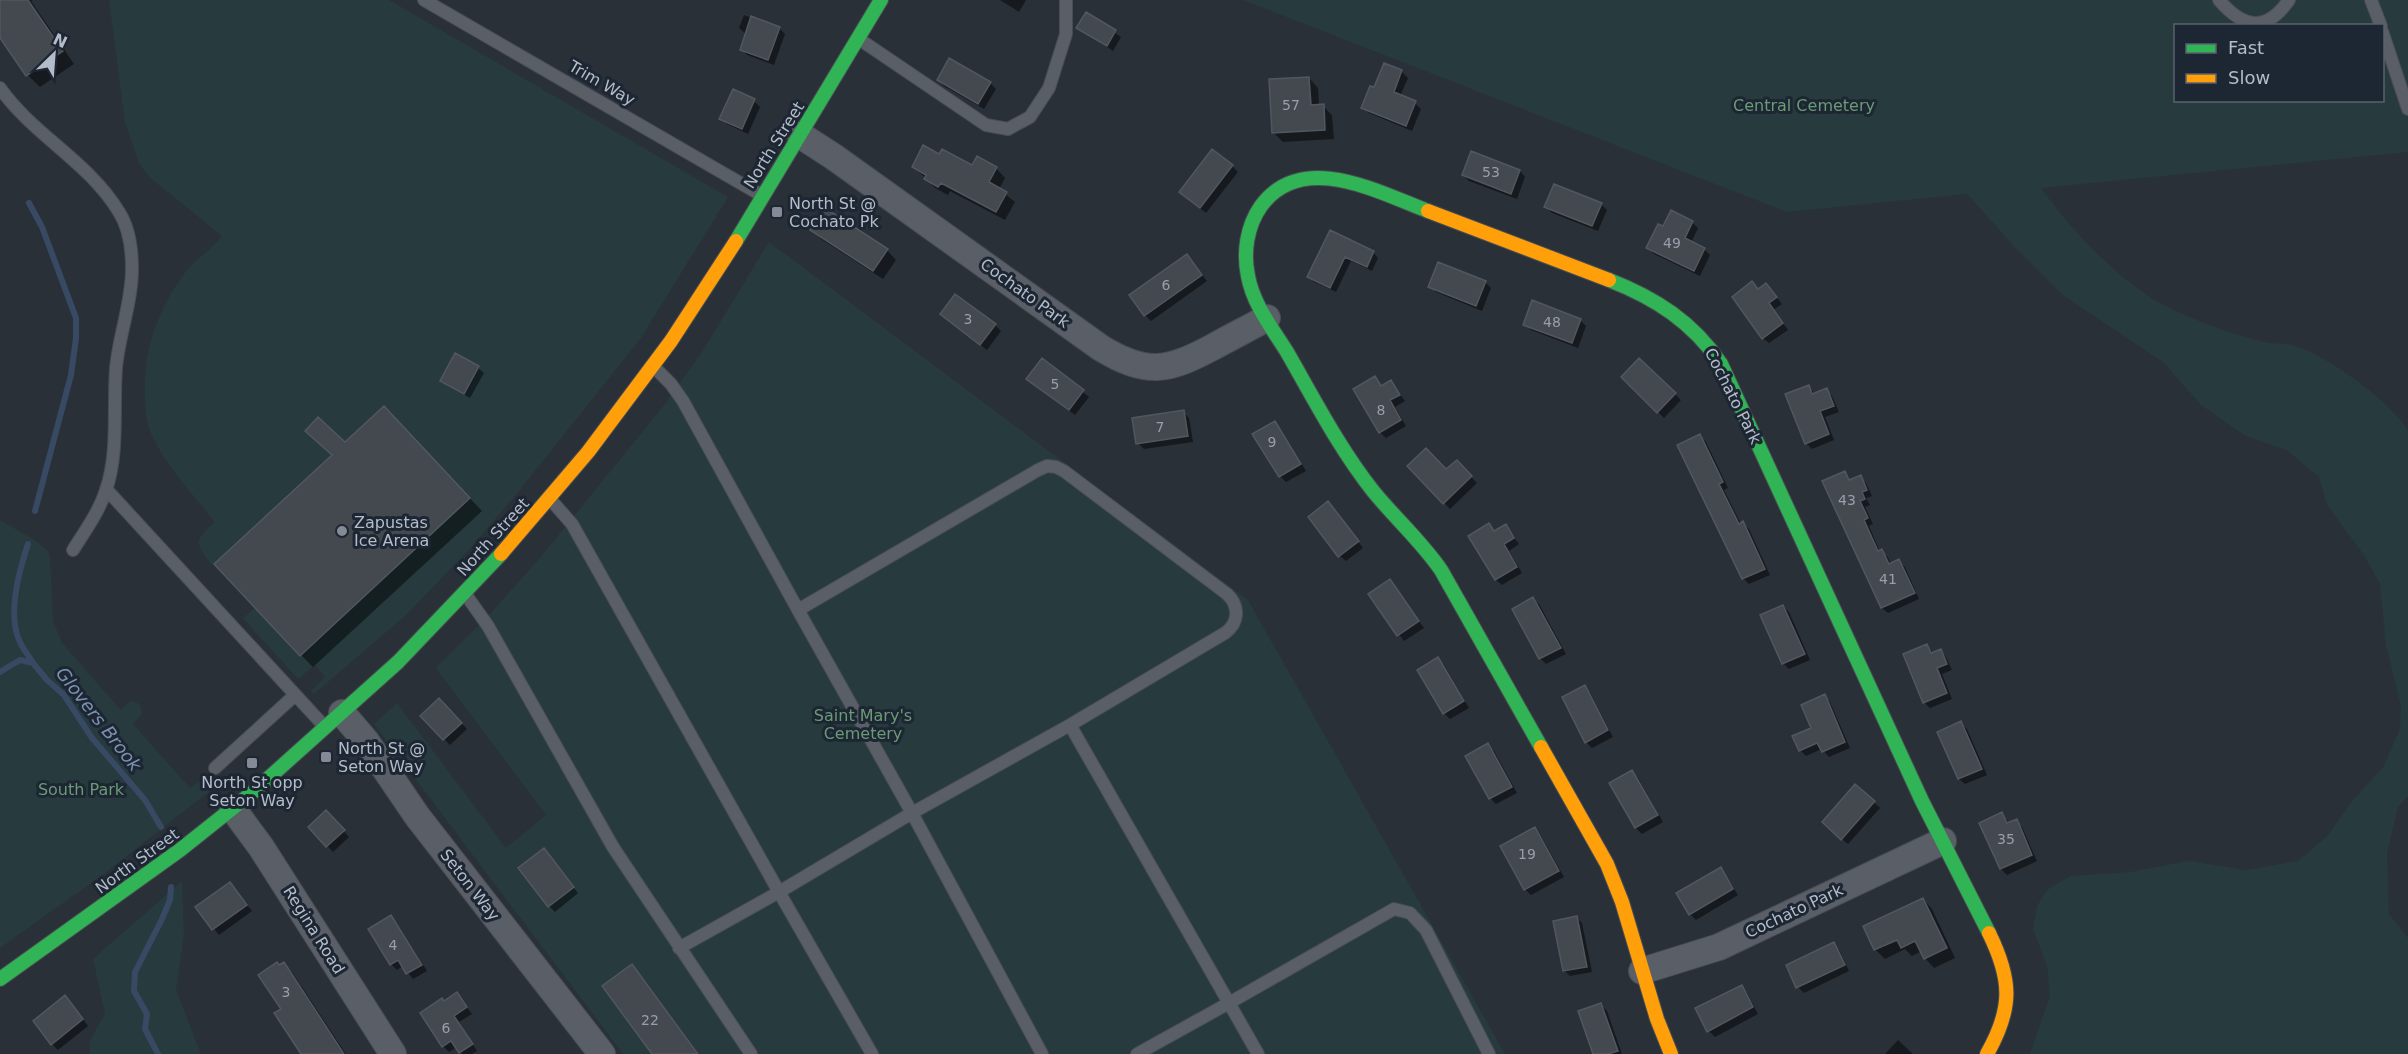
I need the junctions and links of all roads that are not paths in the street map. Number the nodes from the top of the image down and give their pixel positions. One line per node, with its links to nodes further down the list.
1 (424, 0): 13 (lane, Trim Way)
2 (881, 0): 9 (street, North Street)
3 (1066, 0): 9 (lane)
4 (2219, 0): 5 (lane)
5 (2289, 0)
6 (2371, 0): 7 (lane)
7 (2380, 24)
8 (2384, 37): 11 (lane)
9 (859, 39): 12 (street, North Street)
10 (0, 88): 16 (lane)
11 (2408, 109)
12 (800, 135): 13 (street, North Street); 14 (street, Cochato Park)
13 (762, 196): 15 (street, North Street)
14 (1267, 318): 27 (street, Cochato Park); 30 (street, Cochato Park)
15 (653, 366): 17 (street, North Street); 20 (lane)
16 (106, 489): 18 (lane); 21 (lane)
17 (549, 499): 19 (street, North Street); 28 (lane)
18 (73, 550)
19 (465, 594): 22 (street, North Street); 29 (lane)
20 (798, 610): 23 (lane); 26 (lane)
21 (294, 696): 22 (lane); 24 (lane)
22 (334, 720): 25 (street, North Street); 34 (street, Seton Way)
23 (1070, 725): 26 (lane); 32 (lane)
24 (215, 768)
25 (233, 809): 31 (street, North Street); 33 (street, Regina Road)
26 (912, 813): 28 (lane); 37 (lane)
27 (1943, 841): 30 (street, Cochato Park); 42 (street, Cochato Park)
28 (779, 892): 29 (lane); 36 (lane)
29 (679, 948): 35 (lane)
30 (1642, 970): 41 (street, Cochato Park)
31 (0, 979)
32 (1230, 1003): 38 (lane); 39 (lane); 40 (lane)
33 (393, 1054)
34 (602, 1054)
35 (751, 1054)
36 (872, 1054)
37 (1042, 1054)
38 (1137, 1054)
39 (1258, 1054)
40 (1489, 1054)
41 (1671, 1054)
42 (1987, 1054)

